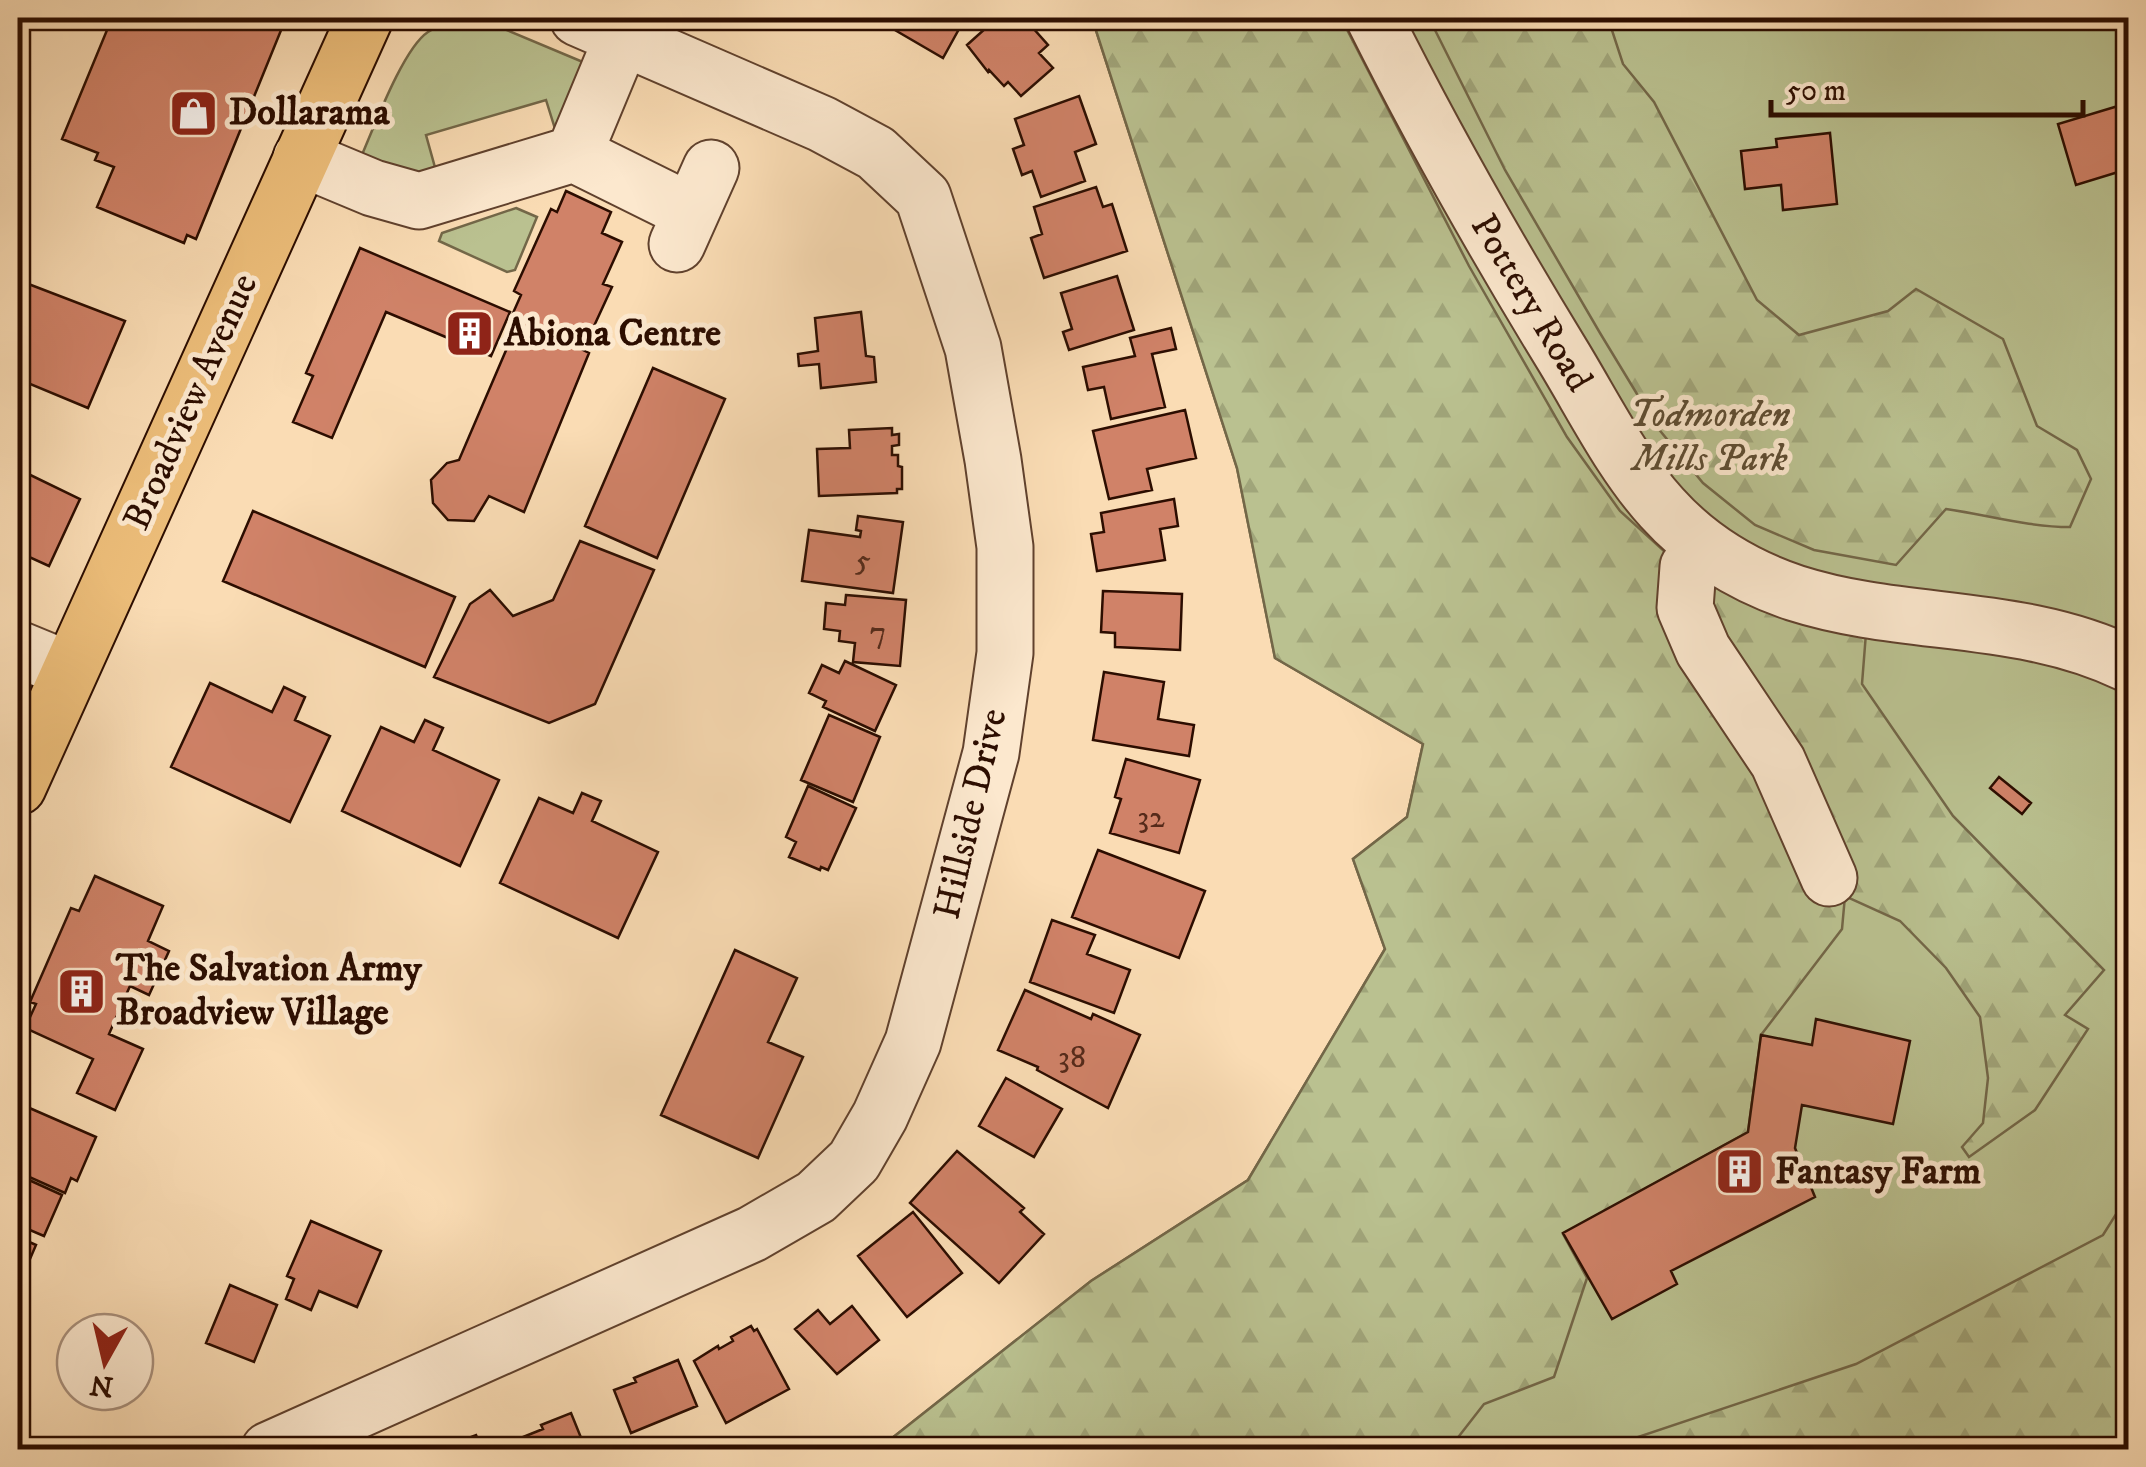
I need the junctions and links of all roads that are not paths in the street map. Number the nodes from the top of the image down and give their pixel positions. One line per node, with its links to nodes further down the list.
1 (365, 18): 5 (main road, Broadview Avenue)
2 (1374, 18): 7 (street, Pottery Road)
3 (600, 27): 4 (street); 13 (street, Hillside Drive)
4 (574, 154): 5 (street); 6 (street)
5 (301, 158): 10 (main road, Broadview Avenue)
6 (692, 209)
7 (1704, 547): 9 (street, Pottery Road); 12 (street)
8 (18, 648): 10 (street)
9 (2128, 664)
10 (69, 670): 11 (main road, Broadview Avenue)
11 (18, 787)
12 (1829, 878)
13 (269, 1450)

